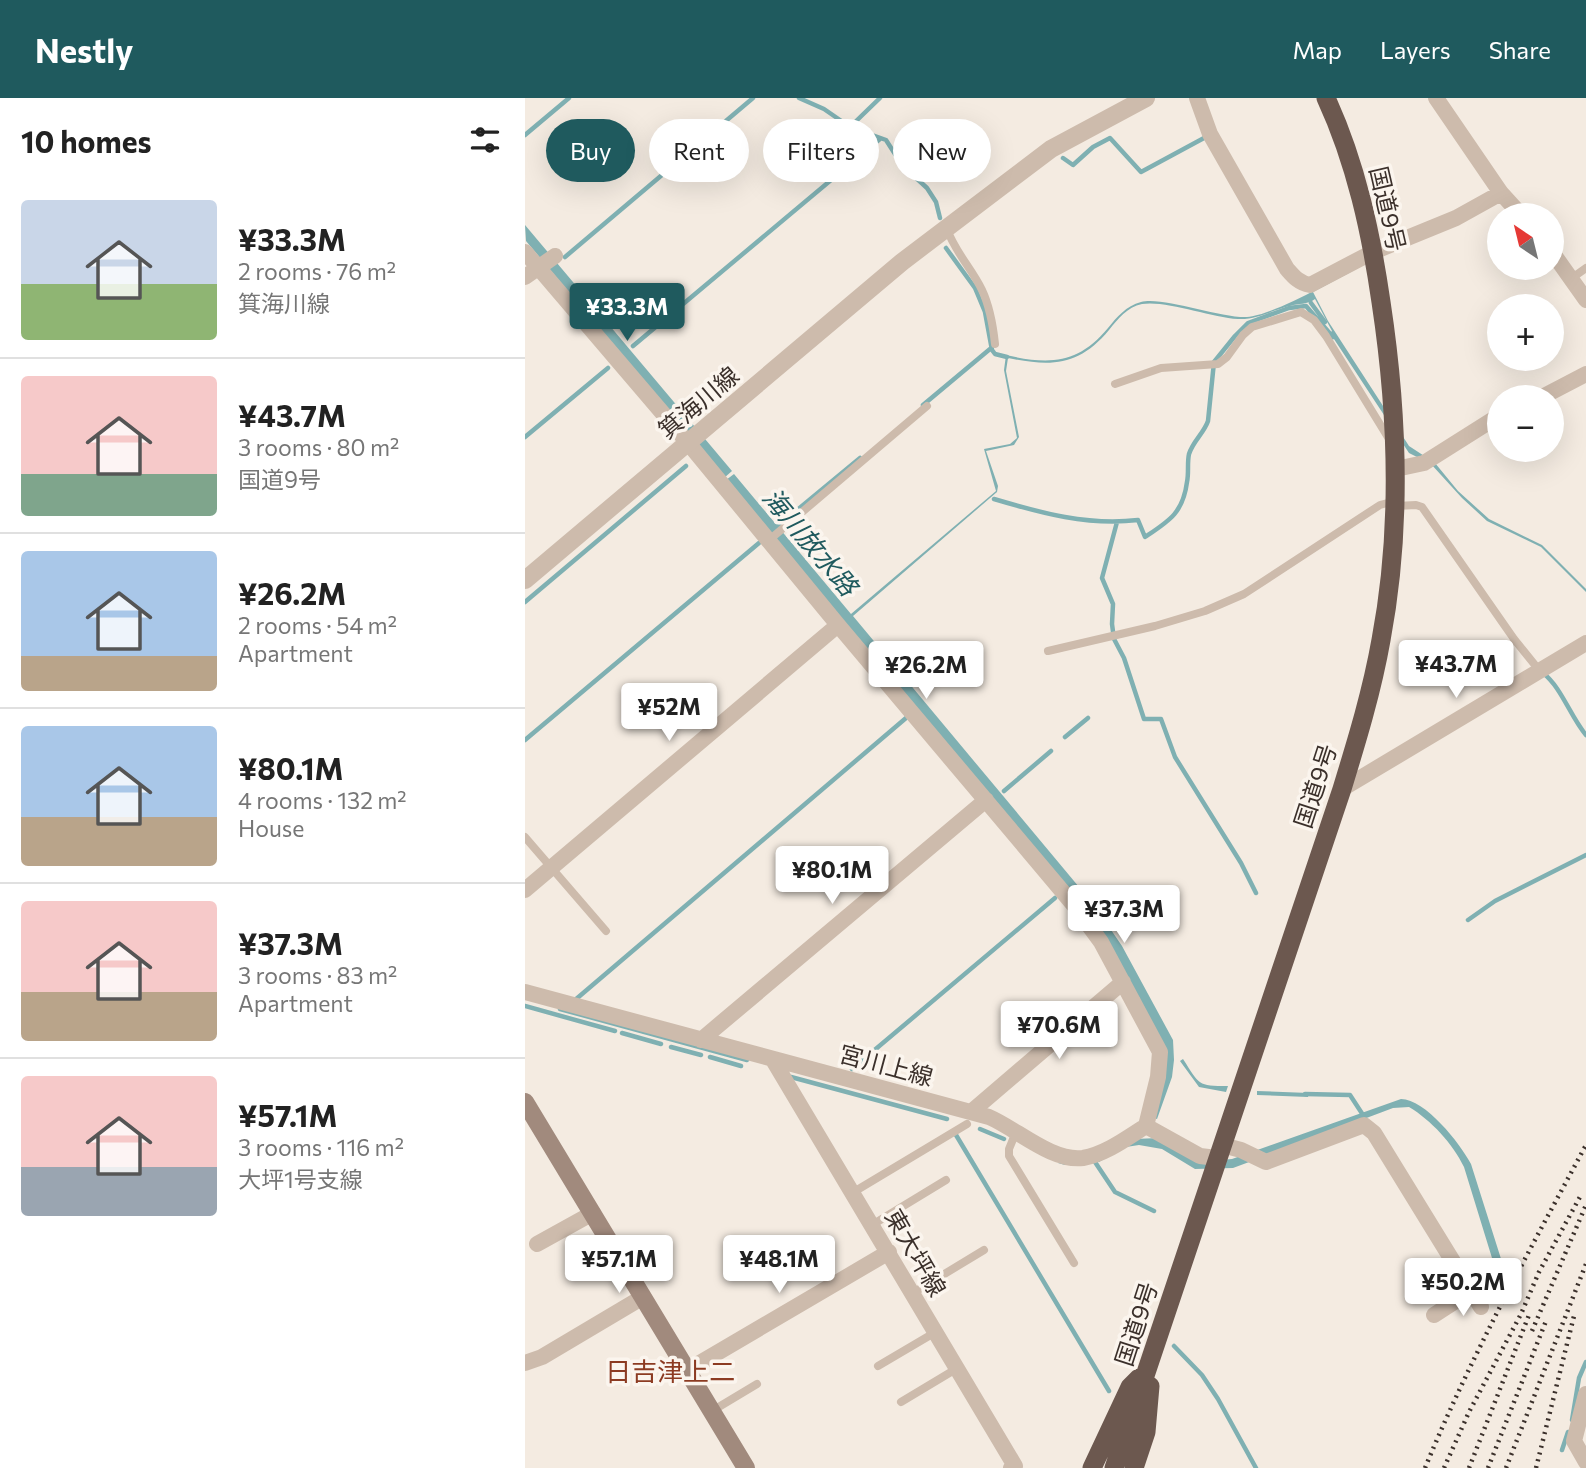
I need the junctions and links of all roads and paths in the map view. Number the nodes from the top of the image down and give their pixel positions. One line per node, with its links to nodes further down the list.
1 (1146, 98): 7 (street, 箕海川線)
2 (1197, 98): 9 (street)
3 (1326, 98): 9 (highway, 国道9号)
4 (1436, 98): 5 (street)
5 (1501, 193): 6 (street); 9 (street)
6 (1510, 203)
7 (946, 228): 15 (lane); 22 (street, 箕海川線)
8 (525, 252): 10 (street)
9 (1373, 252): 21 (highway, 国道9号)
10 (540, 266): 22 (street)
11 (1586, 268): 13 (lane)
12 (1565, 269): 13 (street)
13 (1572, 278): 14 (street)
14 (1586, 300)
15 (995, 344)
16 (1586, 374): 18 (street)
17 (1115, 384): 21 (lane)
18 (1564, 386)
19 (927, 406): 25 (lane)
20 (1487, 423): 23 (street)
21 (1394, 443): 23 (highway, 国道9号)
22 (689, 444): 25 (street); 26 (street, 箕海川線)
23 (1396, 469): 24 (highway, 国道9号)
24 (1396, 503): 29 (lane); 30 (lane); 31 (highway, 国道9号)
25 (768, 541): 27 (street)
26 (525, 580)
27 (838, 625): 32 (street); 34 (street)
28 (1586, 643): 30 (street)
29 (1048, 651)
30 (1539, 670): 31 (street)
31 (1342, 789): 45 (highway, 国道9号)
32 (986, 800): 37 (street); 39 (street)
33 (525, 837): 34 (lane)
34 (550, 868): 35 (street); 36 (lane)
35 (525, 890)
36 (606, 931)
37 (1123, 982): 42 (street); 43 (street)
38 (525, 992): 39 (street, 宮川上線)
39 (701, 1040): 40 (street, 宮川上線)
40 (773, 1060): 42 (street, 宮川上線); 47 (street, 東大坪線)
41 (525, 1102): 48 (main road)
42 (969, 1118): 44 (street, 宮川上線); 47 (lane)
43 (1146, 1126): 44 (street, 宮川上線); 45 (street)
44 (1017, 1132): 53 (lane)
45 (1220, 1151): 54 (street); 64 (highway, 国道9号)
46 (946, 1180): 49 (lane)
47 (852, 1193): 49 (street, 東大坪線)
48 (593, 1213): 50 (street); 56 (main road)
49 (872, 1225): 52 (street, 東大坪線)
50 (537, 1244)
51 (983, 1250): 55 (lane)
52 (889, 1252): 55 (street, 東大坪線); 63 (street)
53 (1074, 1263)
54 (1471, 1291): 57 (street); 58 (street)
55 (913, 1293): 59 (street, 東大坪線)
56 (643, 1297): 60 (street); 63 (main road)
57 (1481, 1307)
58 (1434, 1315)
59 (935, 1334): 61 (lane); 62 (street, 東大坪線)
60 (525, 1363)
61 (878, 1366)
62 (956, 1369): 67 (lane); 71 (street, 東大坪線)
63 (688, 1370): 68 (main road)
64 (1148, 1371): 72 (highway); 73 (highway, 国道9号); 74 (highway)
65 (757, 1384): 68 (lane)
66 (1586, 1394): 69 (street)
67 (901, 1402)
68 (712, 1411): 70 (main road)
69 (1586, 1462)
70 (746, 1468)
71 (1011, 1468)
72 (1092, 1468)
73 (1114, 1468)
74 (1134, 1468)

